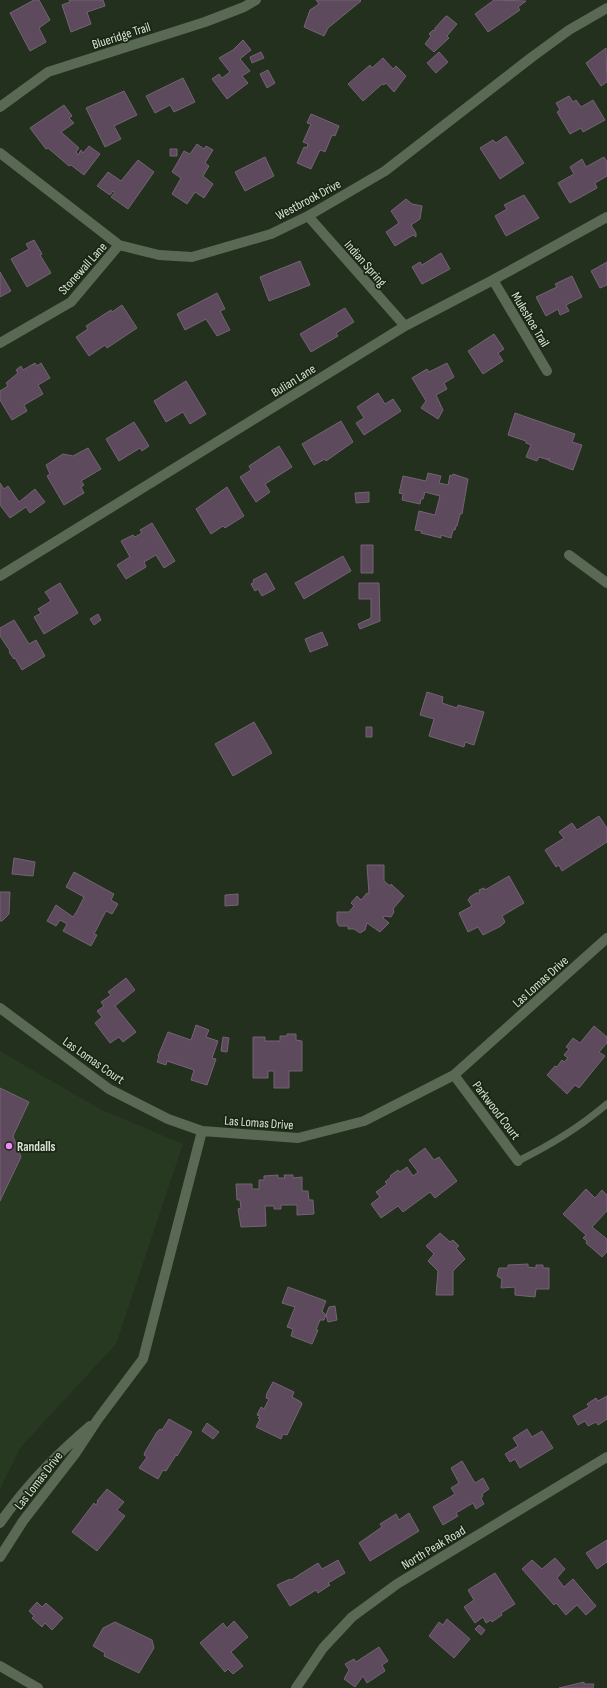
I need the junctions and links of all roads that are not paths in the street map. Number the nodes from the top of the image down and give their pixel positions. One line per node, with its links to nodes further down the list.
1 (256, 0): 3 (street, Blueridge Trail)
2 (607, 8): 5 (street, Westbrook Drive)
3 (0, 107)
4 (0, 153): 7 (street, Westbrook Drive)
5 (308, 216): 7 (street, Westbrook Drive); 9 (street, Indian Spring)
6 (607, 217): 8 (street, Bulian Lane)
7 (119, 245): 10 (street, Stonewall Lane)
8 (493, 280): 9 (street, Bulian Lane); 11 (street, Muleshoe Trail)
9 (405, 326): 13 (street, Bulian Lane)
10 (0, 343)
11 (547, 371)
12 (569, 555): 14 (street)
13 (1, 574)
14 (607, 583)
15 (607, 938): 17 (street, Las Lomas Drive)
16 (0, 1008): 19 (street, Las Lomas Court)
17 (454, 1075): 19 (street, Las Lomas Drive); 20 (street, Parkwood Court)
18 (607, 1104): 20 (lane)
19 (202, 1131): 21 (street, Las Lomas Drive)
20 (518, 1161)
21 (98, 1419): 23 (street, Las Lomas Drive); 24 (street, Las Lomas Drive)
22 (607, 1457): 27 (street, North Peak Road)
23 (0, 1523)
24 (0, 1557)
25 (0, 1666): 26 (street)
26 (38, 1688)
27 (296, 1688)

